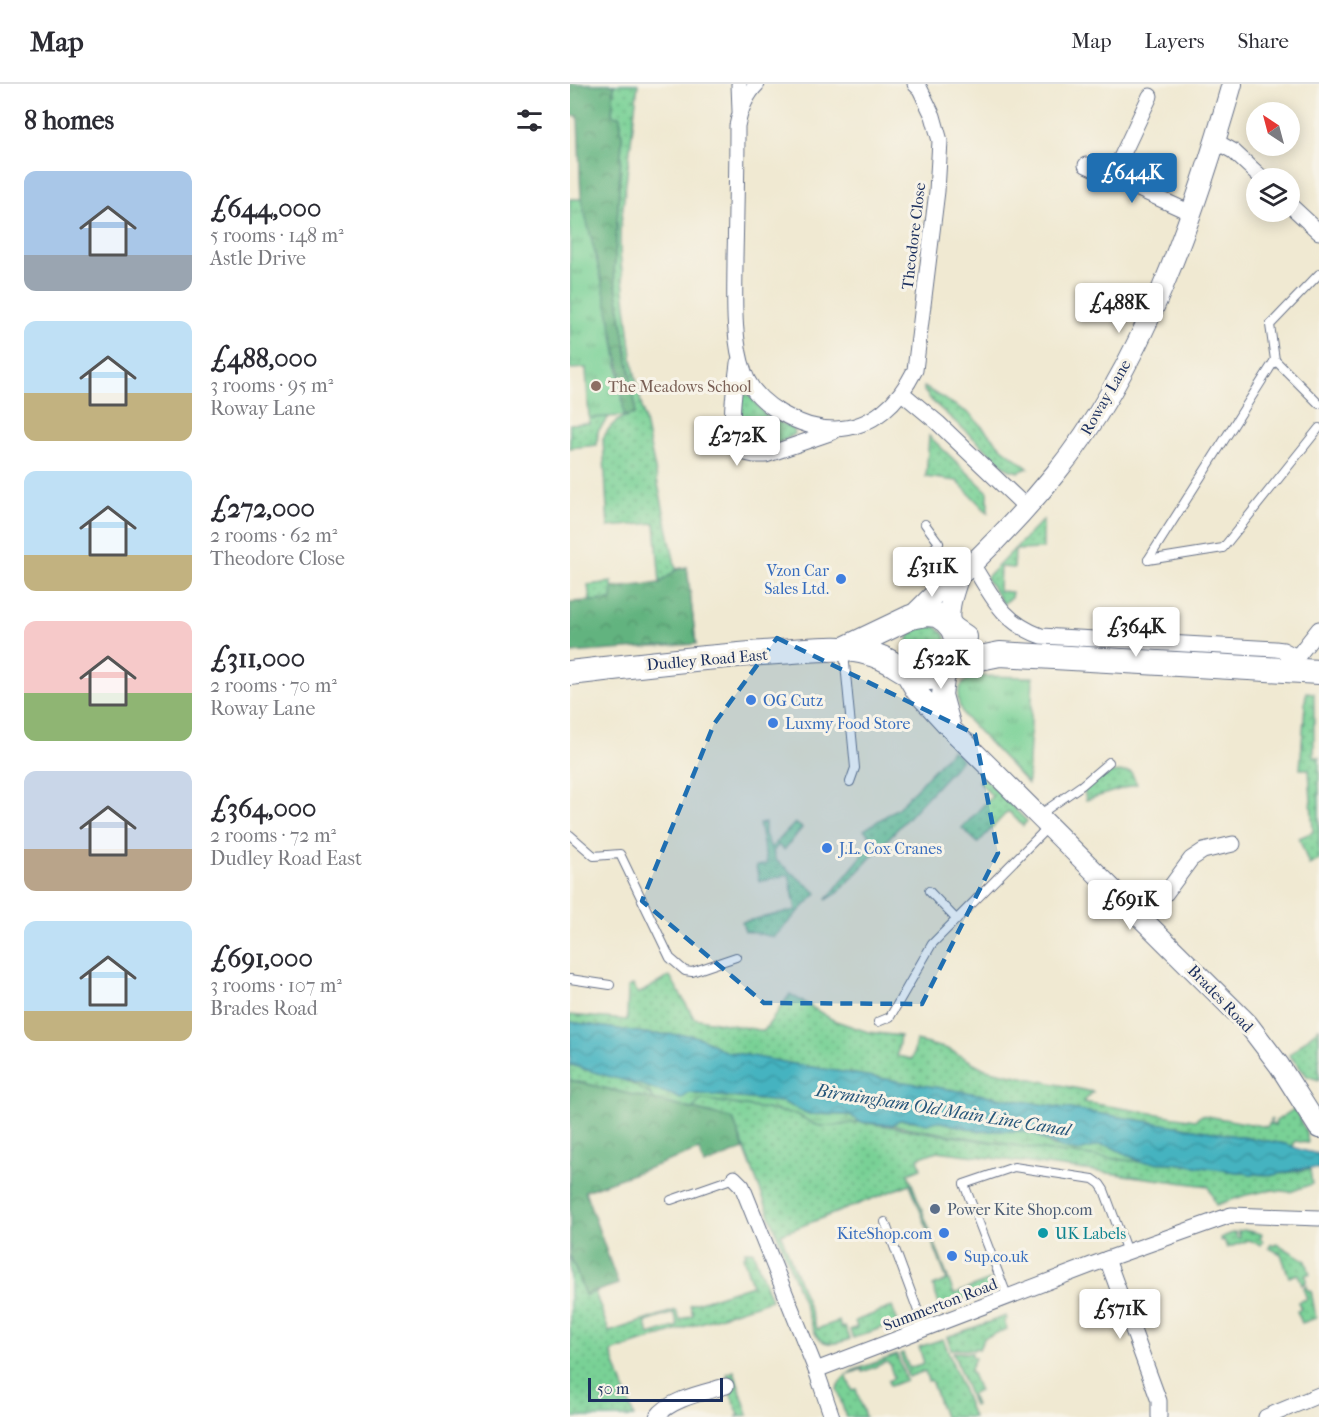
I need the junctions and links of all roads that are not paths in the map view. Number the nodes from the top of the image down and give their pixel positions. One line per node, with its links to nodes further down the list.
1 (739, 84): 6 (street, Theodore Close)
2 (757, 84): 6 (street, Theodore Close)
3 (915, 84): 17 (street, Theodore Close)
4 (1232, 84): 7 (street, Roway Lane)
5 (1150, 96): 10 (street)
6 (740, 114): 15 (street, Theodore Close)
7 (1215, 141): 9 (street); 11 (street, Roway Lane)
8 (1086, 165): 10 (street)
9 (1251, 168)
10 (1112, 177): 11 (street)
11 (1191, 213): 21 (street, Roway Lane)
12 (1300, 214): 13 (street)
13 (1319, 232)
14 (1319, 274): 16 (lane)
15 (740, 354): 19 (street, Theodore Close); 19 (street, Theodore Close)
16 (1275, 360): 18 (lane); 20 (lane)
17 (902, 393): 19 (street, Theodore Close); 21 (street)
18 (1319, 404)
19 (849, 427)
20 (1319, 429)
21 (1026, 507): 25 (street, Roway Lane)
22 (925, 524): 23 (lane)
23 (930, 554): 24 (lane); 25 (lane)
24 (918, 565)
25 (966, 569): 26 (street, Roway Lane); 27 (street, Roway Lane); 31 (street, Dudley Road East)
26 (908, 619): 27 (main road, Dudley Road East); 29 (main road, Dudley Road East); 32 (main road)
27 (952, 627): 30 (main road, Dudley Road East); 33 (main road)
28 (1319, 629): 31 (street)
29 (844, 649): 32 (main road, Dudley Road East); 35 (main road, Dudley Road East); 38 (lane)
30 (999, 654): 31 (main road, Dudley Road East); 33 (main road, Dudley Road East)
31 (1295, 663): 34 (main road, Dudley Road East)
32 (902, 667): 33 (main road, Dudley Road East); 36 (street, Brades Road)
33 (947, 670): 36 (street, Brades Road)
34 (1319, 672)
35 (570, 673)
36 (952, 730): 39 (street, Brades Road)
37 (1109, 762): 39 (lane)
38 (850, 782)
39 (1045, 820): 43 (street, Brades Road); 44 (lane)
40 (570, 835): 45 (lane)
41 (1233, 844): 43 (street)
42 (929, 891): 44 (lane)
43 (1142, 917): 49 (street, Brades Road)
44 (957, 920): 48 (lane)
45 (736, 957)
46 (570, 979): 47 (lane)
47 (610, 985)
48 (878, 1022)
49 (1316, 1115)
50 (734, 1178): 51 (lane); 58 (street)
51 (671, 1200)
52 (1319, 1218): 54 (street, Summerton Road)
53 (885, 1222): 57 (lane)
54 (1127, 1252): 55 (street, Summerton Road); 56 (lane)
55 (1107, 1259): 56 (street, Summerton Road); 63 (street)
56 (1008, 1298): 57 (street, Summerton Road)
57 (925, 1330): 58 (street, Summerton Road)
58 (816, 1370): 62 (street)
59 (726, 1386): 61 (street)
60 (1319, 1395): 64 (street)
61 (657, 1417)
62 (832, 1417)
63 (1160, 1417)
64 (1266, 1417)

